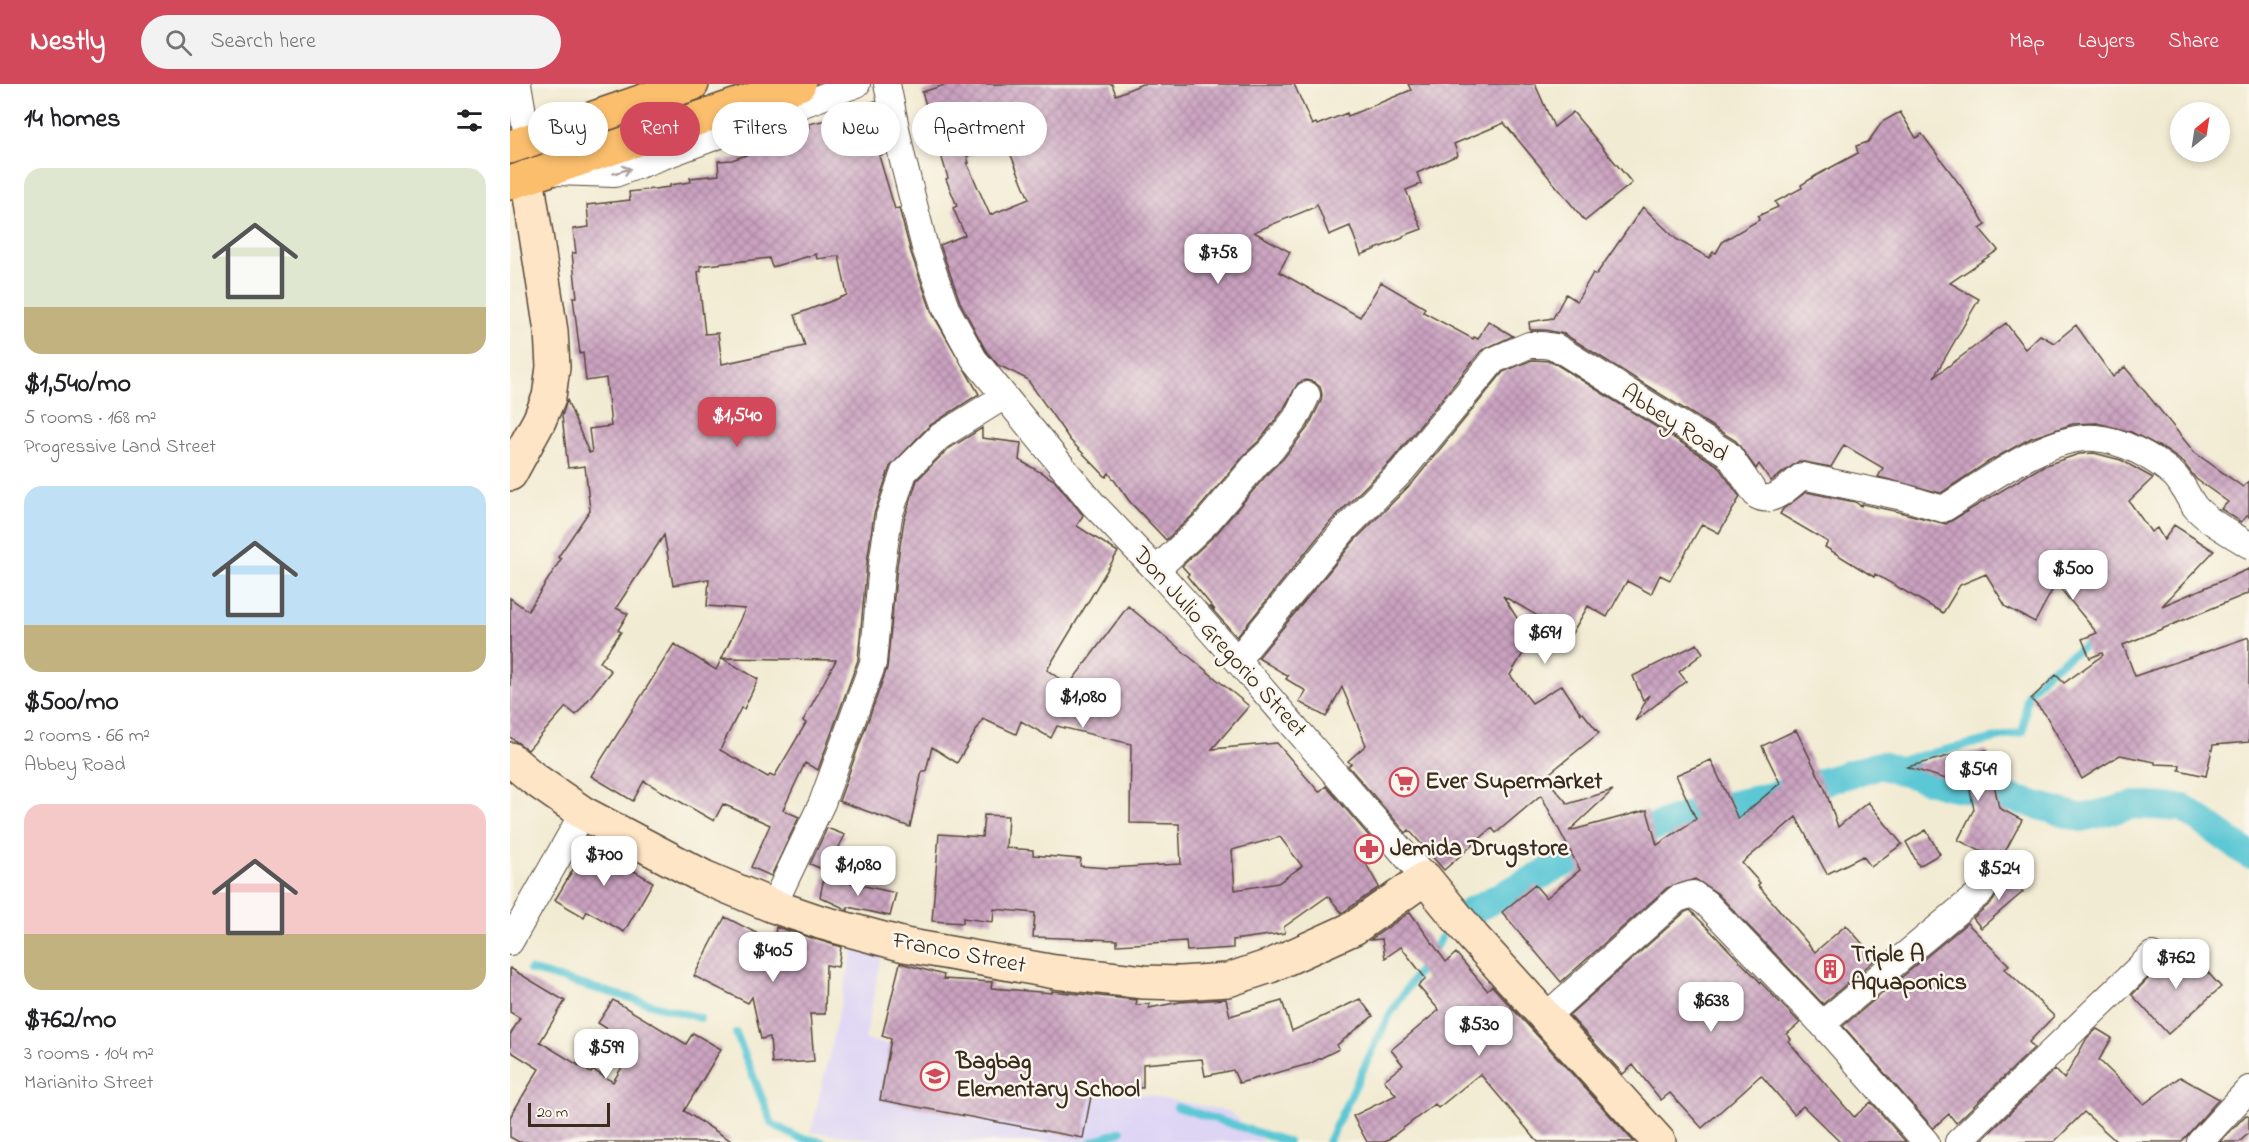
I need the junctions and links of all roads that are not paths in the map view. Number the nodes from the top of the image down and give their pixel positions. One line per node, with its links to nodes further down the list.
1 (518, 84): 6 (street)
2 (692, 84): 6 (main road)
3 (799, 84): 7 (main road)
4 (857, 84): 7 (street, one-way to 4)
5 (887, 84): 9 (street, Don Julio Gregorio Street)
6 (519, 145)
7 (527, 177): 10 (street)
8 (1307, 395): 12 (street)
9 (1003, 397): 12 (street, Don Julio Gregorio Street); 18 (street)
10 (510, 474)
11 (2249, 545): 13 (street, Abbey Road)
12 (1156, 570): 13 (street, Don Julio Gregorio Street)
13 (1237, 660): 16 (street, Don Julio Gregorio Street)
14 (510, 759): 15 (street, Franco Street)
15 (583, 813): 18 (street, Franco Street); 19 (street)
16 (1425, 878): 18 (street, Franco Street); 21 (street, Don Julio Gregorio Street)
17 (1982, 891): 22 (street)
18 (773, 906)
19 (510, 942)
20 (2152, 954): 26 (street)
21 (1546, 1016): 22 (street); 24 (street, Don Julio Gregorio Street)
22 (1822, 1024): 25 (street)
23 (2249, 1089): 27 (street)
24 (1659, 1142)
25 (1926, 1142)
26 (1958, 1142)
27 (2200, 1142)

